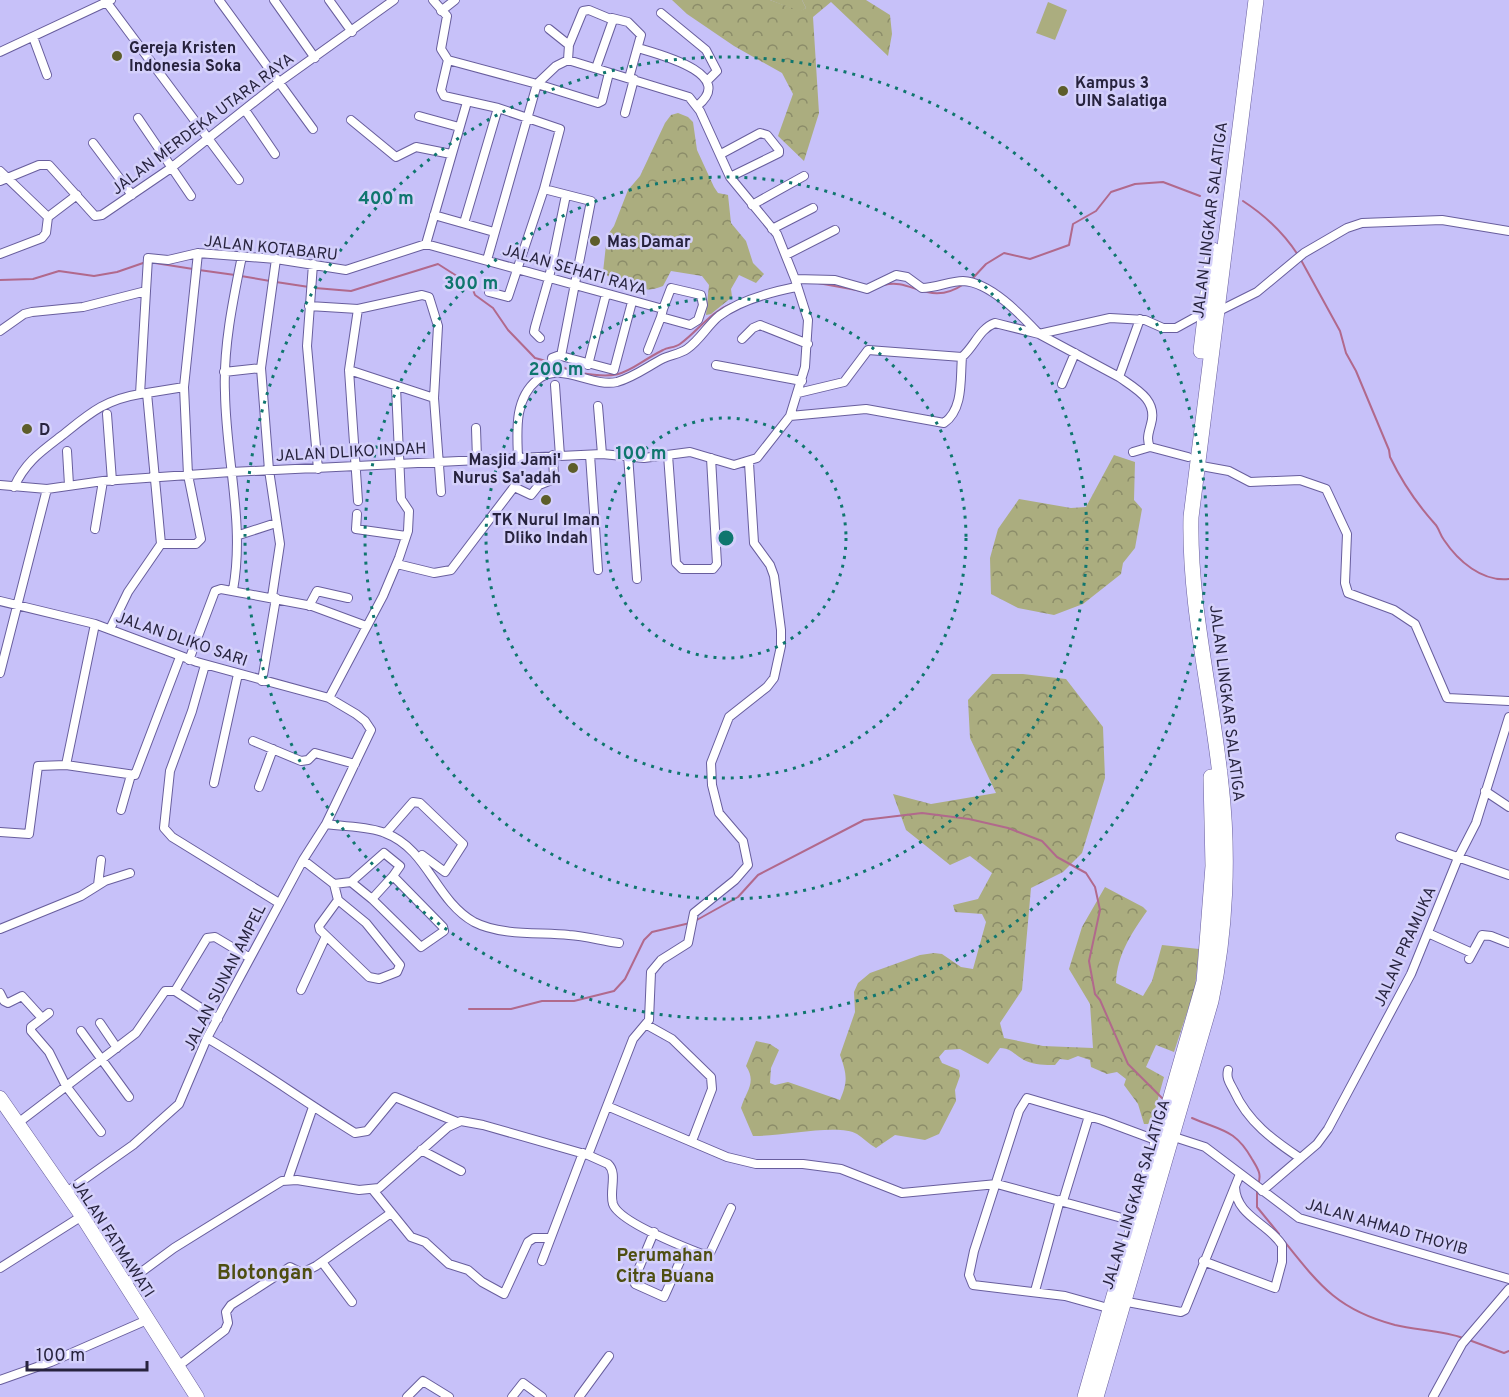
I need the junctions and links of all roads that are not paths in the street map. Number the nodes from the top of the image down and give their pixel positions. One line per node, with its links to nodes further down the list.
1 (219, 0): 27 (street)
2 (274, 0): 19 (street)
3 (329, 0): 14 (street)
4 (433, 0): 10 (street)
5 (455, 0): 10 (street)
6 (1246, 0): 83 (highway, JALAN LINGKAR SALATIGA)
7 (1256, 0): 83 (highway, JALAN LINGKAR SALATIGA)
8 (107, 1): 15 (street); 40 (street)
9 (388, 2): 14 (street, JALAN MERDEKA UTARA RAYA)
10 (441, 11): 20 (street)
11 (661, 13): 26 (street)
12 (612, 18): 16 (street); 17 (street); 22 (street)
13 (549, 29): 16 (street)
14 (352, 32): 19 (street, JALAN MERDEKA UTARA RAYA)
15 (33, 37): 18 (street); 24 (street)
16 (569, 45): 21 (street)
17 (638, 48): 25 (street); 26 (street)
18 (0, 52)
19 (315, 58): 27 (street, JALAN MERDEKA UTARA RAYA)
20 (448, 60): 28 (street); 29 (street)
21 (568, 60): 22 (street); 28 (street)
22 (596, 68): 23 (street)
23 (609, 73): 25 (street); 28 (street)
24 (47, 75)
25 (631, 78): 30 (street); 33 (street)
26 (707, 81): 30 (street)
27 (278, 83): 32 (street, JALAN MERDEKA UTARA RAYA); 39 (street)
28 (537, 84): 35 (street)
29 (467, 102): 31 (street); 38 (street)
30 (697, 106): 44 (street)
31 (498, 108): 35 (street); 59 (street)
32 (245, 110): 40 (street, JALAN MERDEKA UTARA RAYA); 42 (street)
33 (625, 113)
34 (419, 116): 38 (street)
35 (528, 117): 50 (street); 63 (street)
36 (138, 118): 45 (street)
37 (351, 120): 43 (street)
38 (459, 127): 43 (street)
39 (313, 129)
40 (208, 139): 45 (street, JALAN MERDEKA UTARA RAYA); 49 (street)
41 (93, 143): 52 (street)
42 (275, 154)
43 (450, 154): 57 (street)
44 (721, 154): 48 (street); 48 (street)
45 (171, 168): 52 (street, JALAN MERDEKA UTARA RAYA); 54 (street)
46 (2, 176): 51 (street, JALAN MERDEKA UTARA RAYA); 58 (street)
47 (804, 176): 55 (street)
48 (730, 177): 55 (street)
49 (239, 180)
50 (544, 189): 53 (street); 72 (street)
51 (77, 195): 52 (street, JALAN MERDEKA UTARA RAYA); 58 (street)
52 (132, 195)
53 (566, 195): 73 (street); 75 (street)
54 (191, 196)
55 (752, 205): 60 (street)
56 (813, 208): 60 (street)
57 (434, 215): 59 (street); 64 (street)
58 (48, 217): 66 (street)
59 (464, 223): 63 (street)
60 (772, 229): 67 (street)
61 (835, 230): 67 (street)
62 (1509, 231): 83 (street)
63 (494, 232): 70 (street)
64 (426, 244): 70 (street, JALAN SEHATI RAYA); 71 (street, JALAN KOTABARU)
65 (198, 253): 68 (street, JALAN KOTABARU); 76 (street, JALAN KOTABARU); 103 (street)
66 (0, 254)
67 (786, 255): 74 (street)
68 (242, 256): 69 (street, JALAN KOTABARU); 98 (street)
69 (276, 259): 71 (street, JALAN KOTABARU); 96 (street)
70 (487, 260): 72 (street, JALAN SEHATI RAYA)
71 (313, 264): 80 (street)
72 (517, 269): 73 (street, JALAN SEHATI RAYA); 77 (street)
73 (549, 278): 75 (street, JALAN SEHATI RAYA); 87 (street)
74 (795, 283): 86 (street); 89 (street); 93 (street)
75 (576, 285): 78 (street, JALAN SEHATI RAYA); 93 (street)
76 (146, 291): 85 (street); 105 (street, JALAN KOTABARU)
77 (489, 292)
78 (606, 294): 79 (street, JALAN SEHATI RAYA); 94 (street)
79 (632, 302): 82 (street, JALAN SEHATI RAYA); 94 (street)
80 (309, 306): 81 (street); 128 (street)
81 (358, 309): 97 (street); 107 (street)
82 (662, 313): 82 (street, JALAN SEHATI RAYA); 90 (street)
83 (1210, 313): 84 (street); 123 (highway, JALAN LINGKAR SALATIGA)
84 (1140, 319): 86 (street); 99 (street)
85 (0, 331)
86 (1039, 334): 91 (street); 92 (street)
87 (540, 338)
88 (742, 339): 89 (street)
89 (808, 344): 100 (street)
90 (648, 350)
91 (1075, 353): 99 (street); 101 (street)
92 (962, 357): 106 (street); 110 (street)
93 (553, 363): 94 (street); 120 (street)
94 (588, 365)
95 (716, 365): 100 (street)
96 (261, 368): 98 (street); 129 (street)
97 (349, 370): 104 (street); 127 (street)
98 (224, 372): 130 (street)
99 (1119, 377): 112 (street)
100 (802, 381): 106 (street)
101 (1062, 384)
102 (555, 385): 119 (street)
103 (184, 387): 105 (street); 131 (street)
104 (396, 387): 107 (street); 126 (street)
105 (143, 393): 132 (street, JALAN KOTABARU); 136 (street)
106 (798, 393): 110 (street)
107 (434, 398): 124 (street)
108 (598, 406): 115 (street)
109 (107, 414): 133 (street)
110 (790, 416): 125 (street)
111 (476, 428): 121 (street)
112 (1150, 447): 114 (street); 123 (street)
113 (67, 451): 135 (street)
114 (1133, 452)
115 (602, 454): 116 (street, JALAN DLIKO INDAH); 117 (street, JALAN DLIKO INDAH)
116 (590, 455): 119 (street, JALAN DLIKO INDAH); 147 (street)
117 (628, 455): 118 (street, JALAN DLIKO INDAH); 148 (street)
118 (668, 455): 122 (street, JALAN DLIKO INDAH); 122 (street)
119 (556, 456): 120 (street, JALAN DLIKO INDAH); 146 (street)
120 (518, 457): 121 (street, JALAN DLIKO INDAH)
121 (477, 459): 124 (street, JALAN DLIKO INDAH)
122 (711, 459): 125 (street, JALAN DLIKO INDAH)
123 (1192, 461): 164 (street); 220 (highway, JALAN LINGKAR SALATIGA)
124 (439, 462): 126 (street, JALAN DLIKO INDAH); 138 (street)
125 (749, 463): 204 (street)
126 (399, 464): 127 (street, JALAN DLIKO INDAH); 144 (street)
127 (357, 466): 128 (street, JALAN DLIKO INDAH); 139 (street)
128 (318, 469): 129 (street, JALAN DLIKO INDAH)
129 (269, 470): 130 (street, JALAN DLIKO INDAH); 141 (street)
130 (231, 472): 131 (street, JALAN DLIKO INDAH); 143 (street)
131 (188, 475): 132 (street, JALAN DLIKO INDAH); 145 (street)
132 (155, 478): 133 (street, JALAN DLIKO INDAH); 145 (street, JALAN KOTABARU)
133 (107, 481): 135 (street, JALAN DLIKO INDAH); 142 (street)
134 (0, 485): 136 (street, JALAN DLIKO INDAH)
135 (69, 485): 137 (street, JALAN DLIKO INDAH)
136 (14, 487): 137 (street, JALAN DLIKO INDAH)
137 (47, 489): 153 (street)
138 (441, 492)
139 (358, 501)
140 (357, 514): 144 (street)
141 (276, 523): 143 (street); 150 (street)
142 (95, 530)
143 (239, 535): 149 (street)
144 (406, 536): 146 (street)
145 (161, 544): 157 (street)
146 (397, 564): 156 (street)
147 (598, 570)
148 (637, 579)
149 (233, 590): 150 (street); 158 (street)
150 (274, 597): 154 (street); 162 (street)
151 (348, 598): 154 (street)
152 (0, 601): 153 (street, JALAN DLIKO SARI)
153 (19, 606): 155 (street, JALAN DLIKO SARI); 160 (street)
154 (309, 606): 156 (street)
155 (95, 624): 157 (street, JALAN DLIKO SARI); 170 (street)
156 (366, 626): 163 (street)
157 (110, 629): 158 (street, JALAN DLIKO SARI)
158 (185, 658): 159 (street, JALAN DLIKO SARI); 171 (street)
159 (205, 665): 161 (street, JALAN DLIKO SARI); 192 (street)
160 (0, 673)
161 (238, 674): 162 (street, JALAN DLIKO SARI); 172 (street)
162 (262, 681): 163 (street, JALAN DLIKO SARI)
163 (329, 698): 166 (street, JALAN DLIKO SARI)
164 (1509, 701)
165 (1509, 717): 174 (street, JALAN PRAMUKA)
166 (368, 738): 169 (street, JALAN SUNAN AMPEL)
167 (253, 741): 168 (street)
168 (273, 749): 169 (street); 173 (street)
169 (355, 764): 177 (street, JALAN SUNAN AMPEL)
170 (66, 765): 171 (street); 179 (street)
171 (131, 775): 176 (street)
172 (214, 783)
173 (259, 787)
174 (1485, 791): 175 (street); 181 (street, JALAN PRAMUKA)
175 (1509, 807)
176 (121, 810)
177 (326, 824): 178 (street); 183 (street, JALAN SUNAN AMPEL)
178 (389, 831): 178 (street); 196 (street)
179 (0, 832)
180 (1400, 837): 181 (street)
181 (1458, 858): 185 (street); 194 (street, JALAN PRAMUKA)
182 (101, 860): 189 (street)
183 (303, 860): 188 (street); 192 (street, JALAN SUNAN AMPEL)
184 (129, 873): 189 (street)
185 (1509, 875)
186 (393, 876): 187 (street); 190 (street); 190 (street)
187 (351, 882): 188 (street); 190 (street)
188 (334, 884): 191 (street)
189 (98, 885): 193 (street)
190 (372, 899)
191 (338, 900): 195 (street); 195 (street)
192 (279, 903): 198 (street, JALAN SUNAN AMPEL)
193 (0, 929)
194 (1428, 933): 197 (street); 224 (street, JALAN PRAMUKA)
195 (326, 936): 199 (street)
196 (619, 943)
197 (1509, 943)
198 (250, 958): 200 (street); 202 (street, JALAN SUNAN AMPEL)
199 (301, 990)
200 (175, 991): 202 (street); 207 (street)
201 (0, 993): 210 (street)
202 (218, 1019): 206 (street, JALAN SUNAN AMPEL)
203 (100, 1023): 207 (street)
204 (647, 1025): 213 (street); 221 (street)
205 (81, 1031): 208 (street)
206 (207, 1038): 214 (street); 232 (street, JALAN SUNAN AMPEL)
207 (117, 1048): 208 (street)
208 (100, 1061): 210 (street); 211 (street)
209 (1227, 1070): 224 (street)
210 (66, 1086): 218 (street); 219 (street)
211 (129, 1097)
212 (0, 1098): 215 (main road, JALAN FATMAWATI)
213 (607, 1106): 221 (street); 223 (street)
214 (313, 1107): 217 (street); 227 (street)
215 (4, 1112): 218 (main road, JALAN FATMAWATI)
216 (1089, 1116): 220 (street, JALAN AHMAD THOYIB); 228 (street, JALAN AHMAD THOYIB); 233 (street)
217 (458, 1122): 222 (street); 223 (street)
218 (18, 1123): 232 (main road, JALAN FATMAWATI)
219 (101, 1132)
220 (1165, 1140): 226 (street, JALAN AHMAD THOYIB); 237 (highway, JALAN LINGKAR SALATIGA); 250 (highway, JALAN LINGKAR SALATIGA)
221 (692, 1142): 228 (street)
222 (421, 1150): 225 (street); 231 (street)
223 (586, 1154): 238 (street); 239 (street)
224 (1300, 1158): 230 (street, JALAN PRAMUKA)
225 (461, 1171)
226 (1240, 1174): 229 (street); 230 (street, JALAN AHMAD THOYIB)
227 (288, 1179): 231 (street); 246 (street)
228 (997, 1184): 233 (street); 248 (street)
229 (1235, 1186): 242 (street); 242 (street)
230 (1259, 1189): 245 (street, JALAN AHMAD THOYIB)
231 (373, 1190): 235 (street)
232 (65, 1192): 236 (main road, JALAN FATMAWATI)
233 (1062, 1201): 237 (street); 248 (street)
234 (731, 1208): 240 (street)
235 (391, 1213): 239 (street); 243 (street)
236 (82, 1216): 244 (street); 246 (main road, JALAN FATMAWATI)
237 (1133, 1221): 250 (highway, JALAN LINGKAR SALATIGA)
238 (654, 1232): 240 (street); 240 (street)
239 (550, 1238): 241 (street)
240 (686, 1248)
241 (542, 1261)
242 (1203, 1261): 250 (street)
243 (322, 1262): 249 (street); 253 (street)
244 (0, 1268)
245 (1509, 1279)
246 (125, 1284): 251 (main road, JALAN FATMAWATI)
247 (1509, 1290): 263 (street)
248 (1035, 1291): 250 (street)
249 (352, 1302)
250 (1115, 1304): 261 (highway, JALAN LINGKAR SALATIGA); 262 (highway, JALAN LINGKAR SALATIGA)
251 (147, 1320): 253 (main road, JALAN FATMAWATI); 254 (street)
252 (609, 1356): 260 (street)
253 (177, 1367): 255 (main road, JALAN FATMAWATI)
254 (0, 1380)
255 (197, 1397)
256 (407, 1397): 257 (street)
257 (449, 1397)
258 (512, 1397): 259 (street)
259 (542, 1397)
260 (579, 1397)
261 (1085, 1397)
262 (1096, 1397)
263 (1433, 1397)

